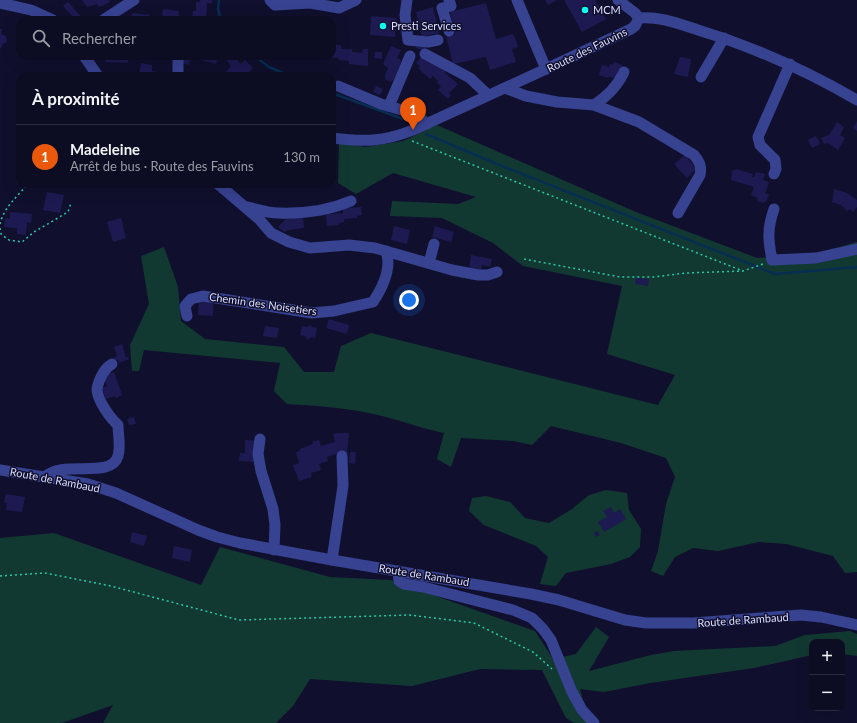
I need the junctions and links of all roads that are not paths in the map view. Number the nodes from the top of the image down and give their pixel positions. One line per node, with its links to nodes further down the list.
1 (134, 0): 10 (street)
2 (270, 0): 3 (street)
3 (356, 0)
4 (406, 0): 14 (street)
5 (449, 0): 12 (street)
6 (517, 0): 20 (street)
7 (618, 0): 11 (street)
8 (0, 3): 9 (street)
9 (44, 16)
10 (109, 16)
11 (639, 18): 13 (street); 20 (street, Route des Fauvins)
12 (449, 31)
13 (724, 38): 19 (street); 24 (street)
14 (438, 40)
15 (425, 54): 27 (street)
16 (410, 56): 30 (street)
17 (87, 60): 21 (street)
18 (178, 60): 22 (street)
19 (790, 64): 28 (street); 33 (street)
20 (546, 69): 26 (street, Route des Fauvins)
21 (95, 72)
22 (178, 72)
23 (624, 72): 29 (street)
24 (701, 77)
25 (338, 86): 30 (street)
26 (505, 88): 27 (street, Route des Fauvins); 29 (street)
27 (488, 95): 31 (street, Route des Fauvins)
28 (856, 99)
29 (594, 105): 38 (street)
30 (389, 106): 31 (street)
31 (427, 124): 32 (street, Route des Fauvins)
32 (336, 138)
33 (774, 174)
34 (223, 188): 36 (street)
35 (351, 201): 36 (street)
36 (244, 207): 41 (street)
37 (774, 209): 40 (street)
38 (678, 213)
39 (434, 244): 42 (street)
40 (857, 249)
41 (386, 251): 42 (street); 44 (street, Chemin des Noisetiers)
42 (429, 263): 43 (street)
43 (497, 272)
44 (187, 316)
45 (112, 364): 49 (street)
46 (260, 439): 50 (street)
47 (342, 456): 51 (street)
48 (0, 470): 49 (street, Route de Rambaud)
49 (45, 477): 50 (street, Route de Rambaud)
50 (274, 550): 51 (street, Route de Rambaud)
51 (332, 560): 52 (street, Route de Rambaud)
52 (398, 571): 53 (street, Route de Rambaud); 54 (street)
53 (857, 625)
54 (594, 723)

